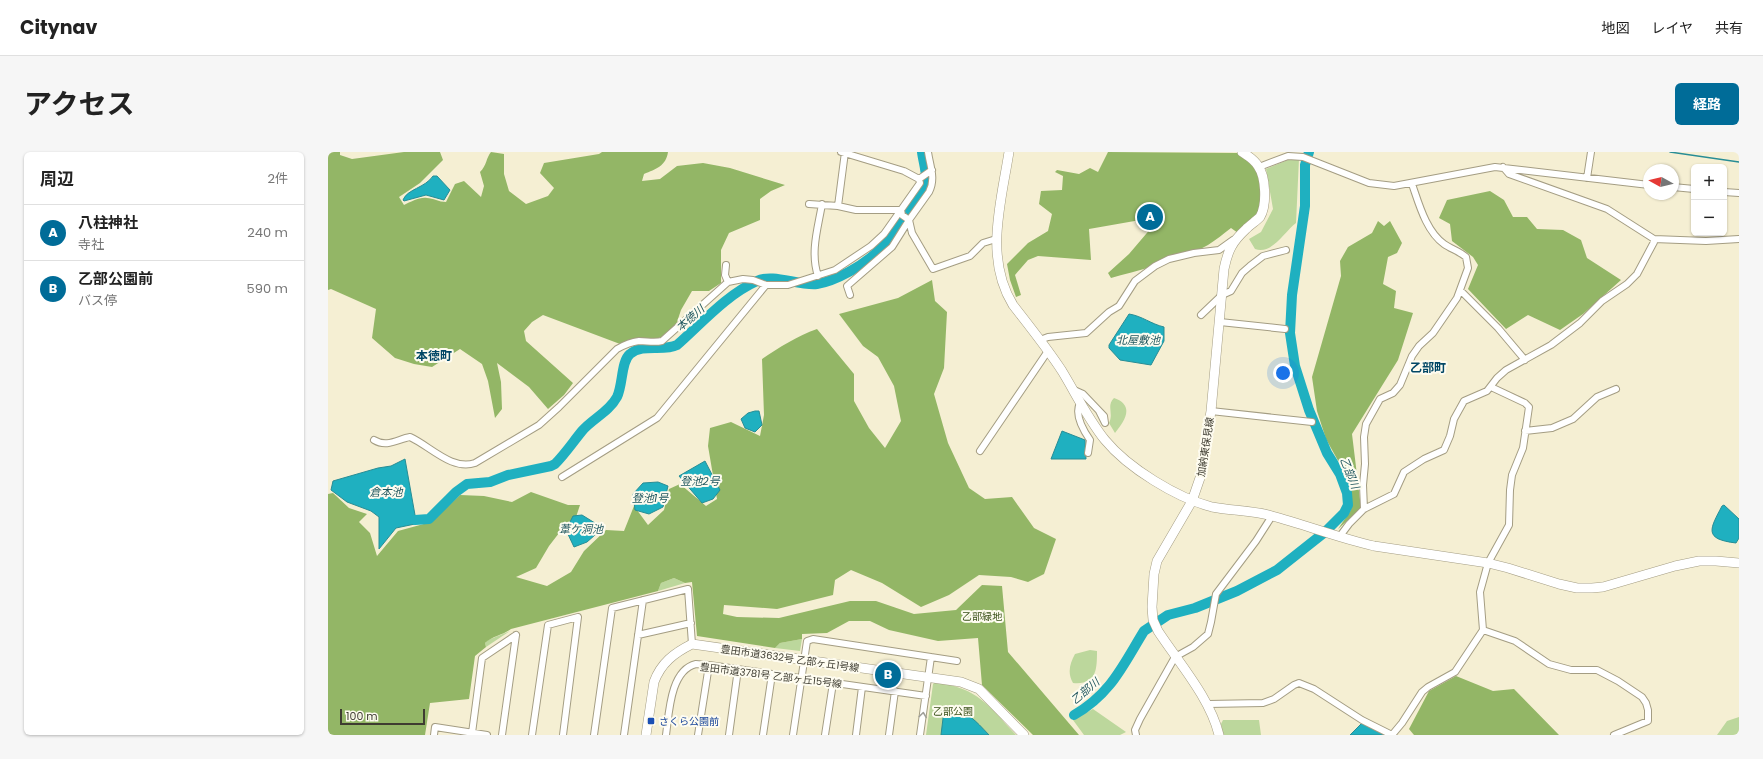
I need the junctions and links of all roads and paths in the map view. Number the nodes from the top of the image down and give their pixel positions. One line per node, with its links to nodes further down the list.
1 (844, 152): 10 (street); 19 (street)
2 (928, 152): 8 (street)
3 (1009, 152): 22 (street)
4 (1242, 152): 6 (street)
5 (1591, 152): 9 (street)
6 (1259, 166): 11 (street); 23 (street, 加納東保見線)
7 (1503, 167): 9 (street); 11 (street); 24 (street)
8 (932, 170): 10 (street); 21 (street)
9 (1587, 178): 12 (street)
10 (919, 179): 20 (street)
11 (1412, 184): 31 (street)
12 (1643, 184)
13 (1679, 188): 14 (street)
14 (1691, 189)
15 (1727, 192): 16 (street)
16 (1739, 193)
17 (808, 204): 18 (street)
18 (822, 204): 19 (street); 28 (street)
19 (838, 206): 20 (street)
20 (902, 213): 21 (street); 28 (street)
21 (909, 220): 22 (street); 32 (street)
22 (996, 239): 37 (street)
23 (1235, 239): 33 (street, 加納東保見線); 37 (street)
24 (1654, 239): 25 (street); 39 (street)
25 (1739, 239)
26 (1286, 250): 33 (street)
27 (726, 265): 29 (street)
28 (817, 276): 30 (street)
29 (728, 282): 30 (street); 48 (street)
30 (763, 284): 51 (street)
31 (1460, 290): 39 (street); 53 (street)
32 (850, 295)
33 (1222, 295): 34 (street); 35 (street, 加納東保見線)
34 (1201, 314)
35 (1220, 322): 36 (street); 45 (street, 加納東保見線)
36 (1285, 329)
37 (1040, 340): 38 (street)
38 (1048, 351): 42 (street); 49 (street)
39 (1525, 360): 40 (street)
40 (1491, 387): 47 (street); 53 (street)
41 (1616, 389): 47 (street)
42 (1074, 390): 43 (street); 44 (street)
43 (1080, 403): 50 (street); 52 (street)
44 (1099, 411)
45 (1210, 411): 46 (street); 52 (street, 加納東保見線)
46 (1312, 422)
47 (1525, 431): 56 (street)
48 (374, 440)
49 (980, 451)
50 (1088, 453)
51 (562, 477)
52 (1192, 501): 54 (street); 64 (street, 加納東保見線)
53 (1364, 509): 55 (street)
54 (1272, 516): 55 (street); 64 (street)
55 (1336, 535): 56 (street)
56 (1488, 563): 57 (street); 60 (street)
57 (1739, 563)
58 (643, 600): 59 (street); 61 (street); 83 (street)
59 (691, 623): 61 (street); 62 (street)
60 (1483, 630): 98 (street); 99 (street)
61 (638, 635): 84 (street)
62 (692, 644): 65 (street, 豊田市道3632号 乙部ヶ丘1号線); 85 (street)
63 (931, 657): 65 (street); 66 (street); 70 (street)
64 (1175, 657): 76 (street, 加納東保見線); 96 (street)
65 (804, 660): 70 (street, 豊田市道3632号 乙部ヶ丘1号線); 71 (street)
66 (957, 661)
67 (708, 665): 68 (street, 豊田市道3781号 乙部ヶ丘15号線); 86 (street, 豊田市道3781号 乙部ヶ丘15号線); 87 (street)
68 (738, 669): 69 (street, 豊田市道3781号 乙部ヶ丘15号線); 88 (street)
69 (772, 674): 71 (street, 豊田市道3781号 乙部ヶ丘15号線); 89 (street)
70 (929, 676): 75 (street); 95 (street, 豊田市道3632号 乙部ヶ丘1号線)
71 (801, 678): 72 (street, 豊田市道3781号 乙部ヶ丘15号線); 90 (street)
72 (832, 682): 73 (street, 豊田市道3781号 乙部ヶ丘15号線); 91 (street)
73 (862, 687): 74 (street, 豊田市道3781号 乙部ヶ丘15号線); 92 (street)
74 (895, 691): 75 (street, 豊田市道3781号 乙部ヶ丘15号線); 93 (street)
75 (926, 696): 94 (street, one-way to 75)
76 (1208, 704): 97 (street, 加納東保見線); 98 (street)
77 (472, 733): 78 (street); 79 (street); 80 (street)
78 (434, 735)
79 (487, 735)
80 (502, 735)
81 (532, 735): 82 (street)
82 (563, 735)
83 (594, 735)
84 (624, 735)
85 (646, 735)
86 (666, 735)
87 (698, 735)
88 (729, 735)
89 (763, 735)
90 (793, 735)
91 (825, 735)
92 (856, 735)
93 (889, 735)
94 (920, 735)
95 (1024, 735)
96 (1136, 735)
97 (1219, 735)
98 (1392, 735)
99 (1614, 735)

